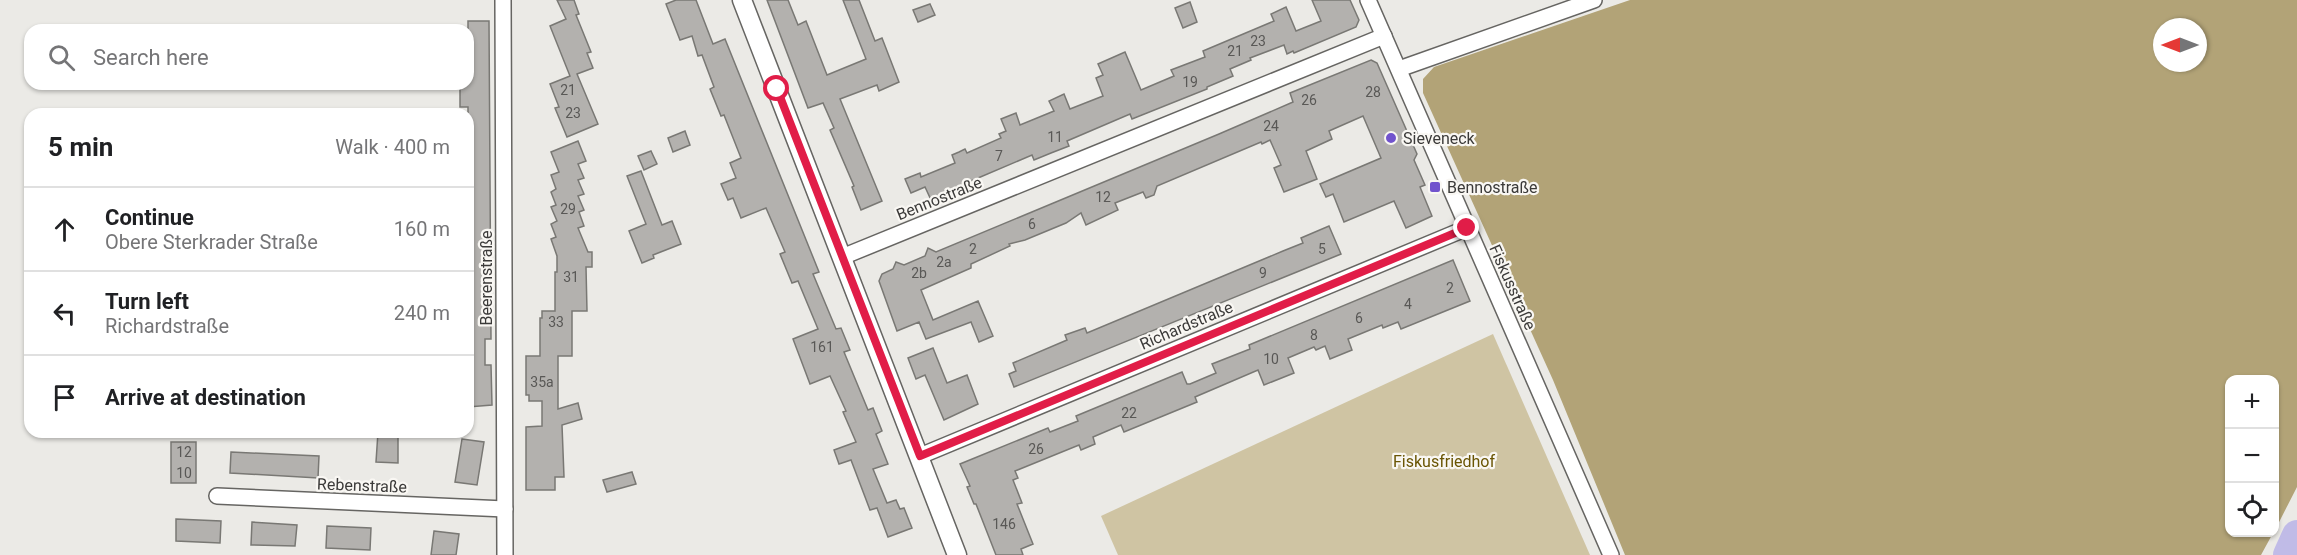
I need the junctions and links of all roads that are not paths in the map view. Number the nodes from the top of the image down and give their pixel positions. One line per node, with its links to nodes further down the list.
1 (503, 0): 11 (street, Beerenstraße)
2 (742, 0): 8 (street)
3 (1368, 0): 5 (street, Fiskusstraße)
4 (1594, 0): 6 (street)
5 (1384, 36): 6 (street, Fiskusstraße); 8 (street, Bennostraße)
6 (1399, 69): 7 (street, Fiskusstraße)
7 (1467, 228): 9 (street, Richardstraße); 14 (street, Fiskusstraße)
8 (842, 257): 9 (street)
9 (920, 456): 13 (street)
10 (217, 496): 11 (street, Rebenstraße)
11 (505, 509): 12 (street, Beerenstraße)
12 (505, 555)
13 (957, 555)
14 (1611, 555)

